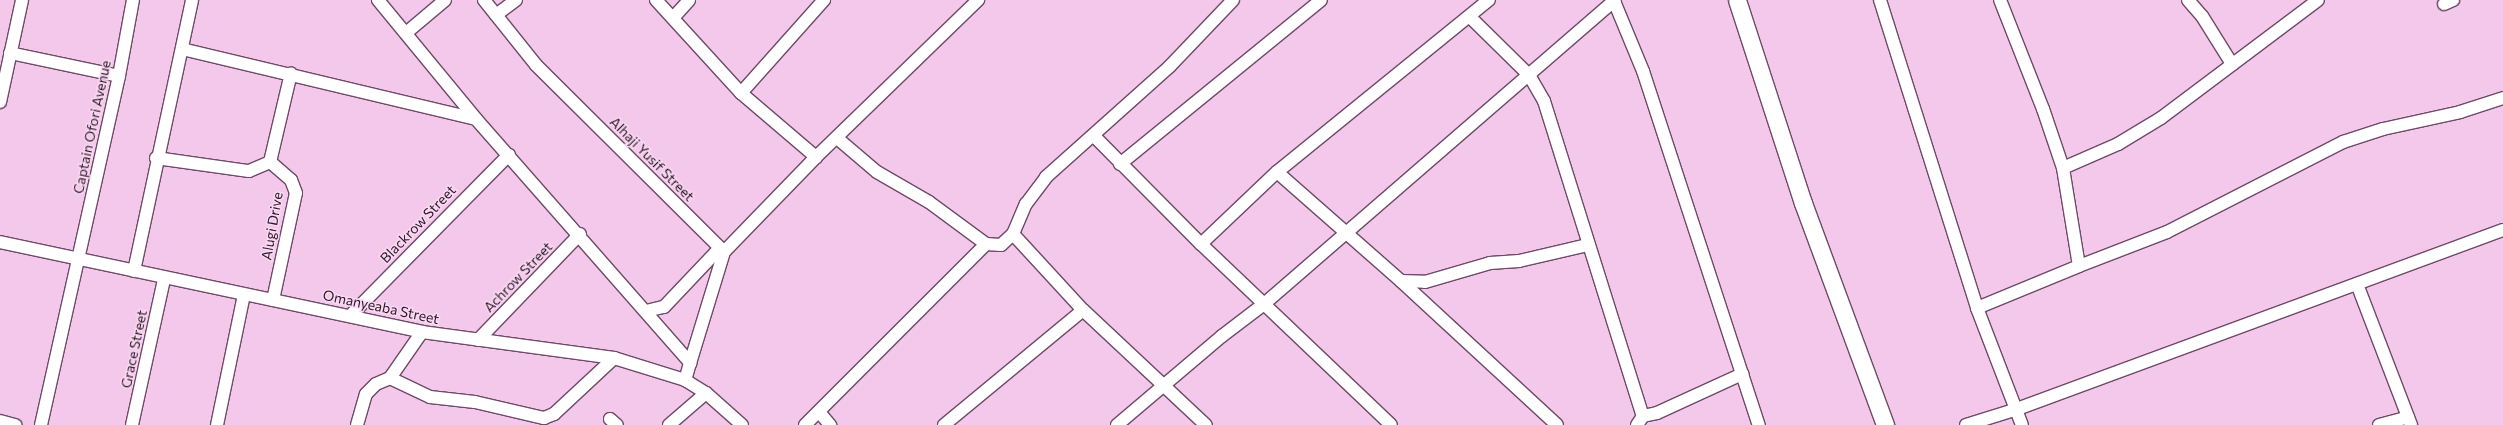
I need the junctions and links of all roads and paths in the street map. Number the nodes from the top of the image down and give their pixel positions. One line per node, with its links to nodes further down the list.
1 (22, 0): 26 (street)
2 (133, 0): 30 (street, Captain Ofori Avenue)
3 (192, 0): 25 (street)
4 (378, 0): 24 (street)
5 (445, 0): 24 (street)
6 (484, 0): 21 (street, Alhaji Yusif Street)
7 (516, 0): 21 (street)
8 (656, 0): 23 (street)
9 (689, 0): 23 (street)
10 (824, 0): 31 (street)
11 (978, 0): 36 (street)
12 (1232, 0): 35 (street)
13 (1321, 0): 41 (street)
14 (1489, 0): 22 (street)
15 (1615, 0): 29 (street); 70 (street)
16 (1737, 0): 95 (street)
17 (1880, 0): 62 (street)
18 (2000, 0): 42 (street)
19 (2188, 0): 27 (street)
20 (2318, 0): 27 (street)
21 (496, 15): 52 (street, Alhaji Yusif Street)
22 (1470, 17): 29 (street); 43 (street)
23 (673, 18): 31 (street)
24 (406, 33): 34 (street)
25 (182, 49): 28 (street); 39 (street)
26 (10, 53): 30 (street); 33 (street)
27 (2232, 64): 42 (street)
28 (291, 73): 34 (street); 40 (street)
29 (1529, 75): 47 (street); 51 (street)
30 (119, 76): 53 (street, Captain Ofori Avenue)
31 (741, 93): 38 (street)
32 (2503, 98): 54 (street)
33 (0, 102)
34 (476, 119): 37 (street)
35 (1094, 136): 41 (street); 46 (street)
36 (837, 138): 38 (street); 49 (street)
37 (509, 155): 45 (street); 65 (street, Blackrow Street)
38 (816, 157): 52 (street)
39 (156, 158): 40 (street); 55 (street)
40 (270, 162): 60 (street, Alugi Drive)
41 (1120, 164): 50 (street)
42 (2063, 168): 54 (street)
43 (1277, 172): 47 (street); 50 (street)
44 (2503, 230): 58 (street)
45 (580, 234): 64 (street); 67 (street, Achrow Street)
46 (1013, 234): 49 (street); 63 (street)
47 (1345, 234): 57 (street); 61 (street)
48 (0, 242): 53 (street, Omanyeaba Street)
49 (986, 244): 76 (street)
50 (1201, 244): 61 (street)
51 (1588, 245): 57 (street); 77 (street)
52 (722, 250): 64 (street); 69 (street)
53 (78, 260): 55 (street, Omanyeaba Street); 81 (street, Captain Ofori Avenue)
54 (2079, 266): 62 (street)
55 (134, 271): 56 (street, Omanyeaba Street)
56 (164, 279): 59 (street, Omanyeaba Street); 82 (street, Grace Street)
57 (1401, 281): 93 (street)
58 (2357, 284): 75 (street); 79 (street)
59 (244, 295): 60 (street, Omanyeaba Street); 83 (street)
60 (273, 300): 65 (street, Omanyeaba Street)
61 (1264, 304): 73 (street); 92 (street)
62 (1977, 308): 75 (street)
63 (1084, 310): 73 (street); 89 (street)
64 (646, 311): 69 (street)
65 (351, 315): 66 (street, Omanyeaba Street)
66 (422, 332): 67 (street, Omanyeaba Street); 71 (street)
67 (478, 340): 68 (street, Omanyeaba Street)
68 (614, 358): 71 (street); 72 (street, Omanyeaba Street)
69 (690, 363): 72 (street)
70 (1742, 374): 77 (street); 94 (street)
71 (390, 378): 84 (street)
72 (685, 380): 74 (street, Omanyeaba Street)
73 (1164, 385): 90 (street); 91 (street)
74 (706, 393): 85 (street); 86 (street, Omanyeaba Street)
75 (2017, 409): 96 (street); 97 (street)
76 (820, 413): 87 (street); 88 (street)
77 (1640, 420)
78 (0, 421): 80 (street)
79 (2409, 421): 98 (street)
80 (15, 425)
81 (41, 425)
82 (132, 425)
83 (217, 425)
84 (357, 425)
85 (669, 425)
86 (742, 425)
87 (805, 425)
88 (830, 425)
89 (944, 425)
90 (1117, 425)
91 (1206, 425)
92 (1391, 425)
93 (1557, 425)
94 (1759, 425)
95 (1885, 425)
96 (1966, 425)
97 (2022, 425)
98 (2379, 425)

